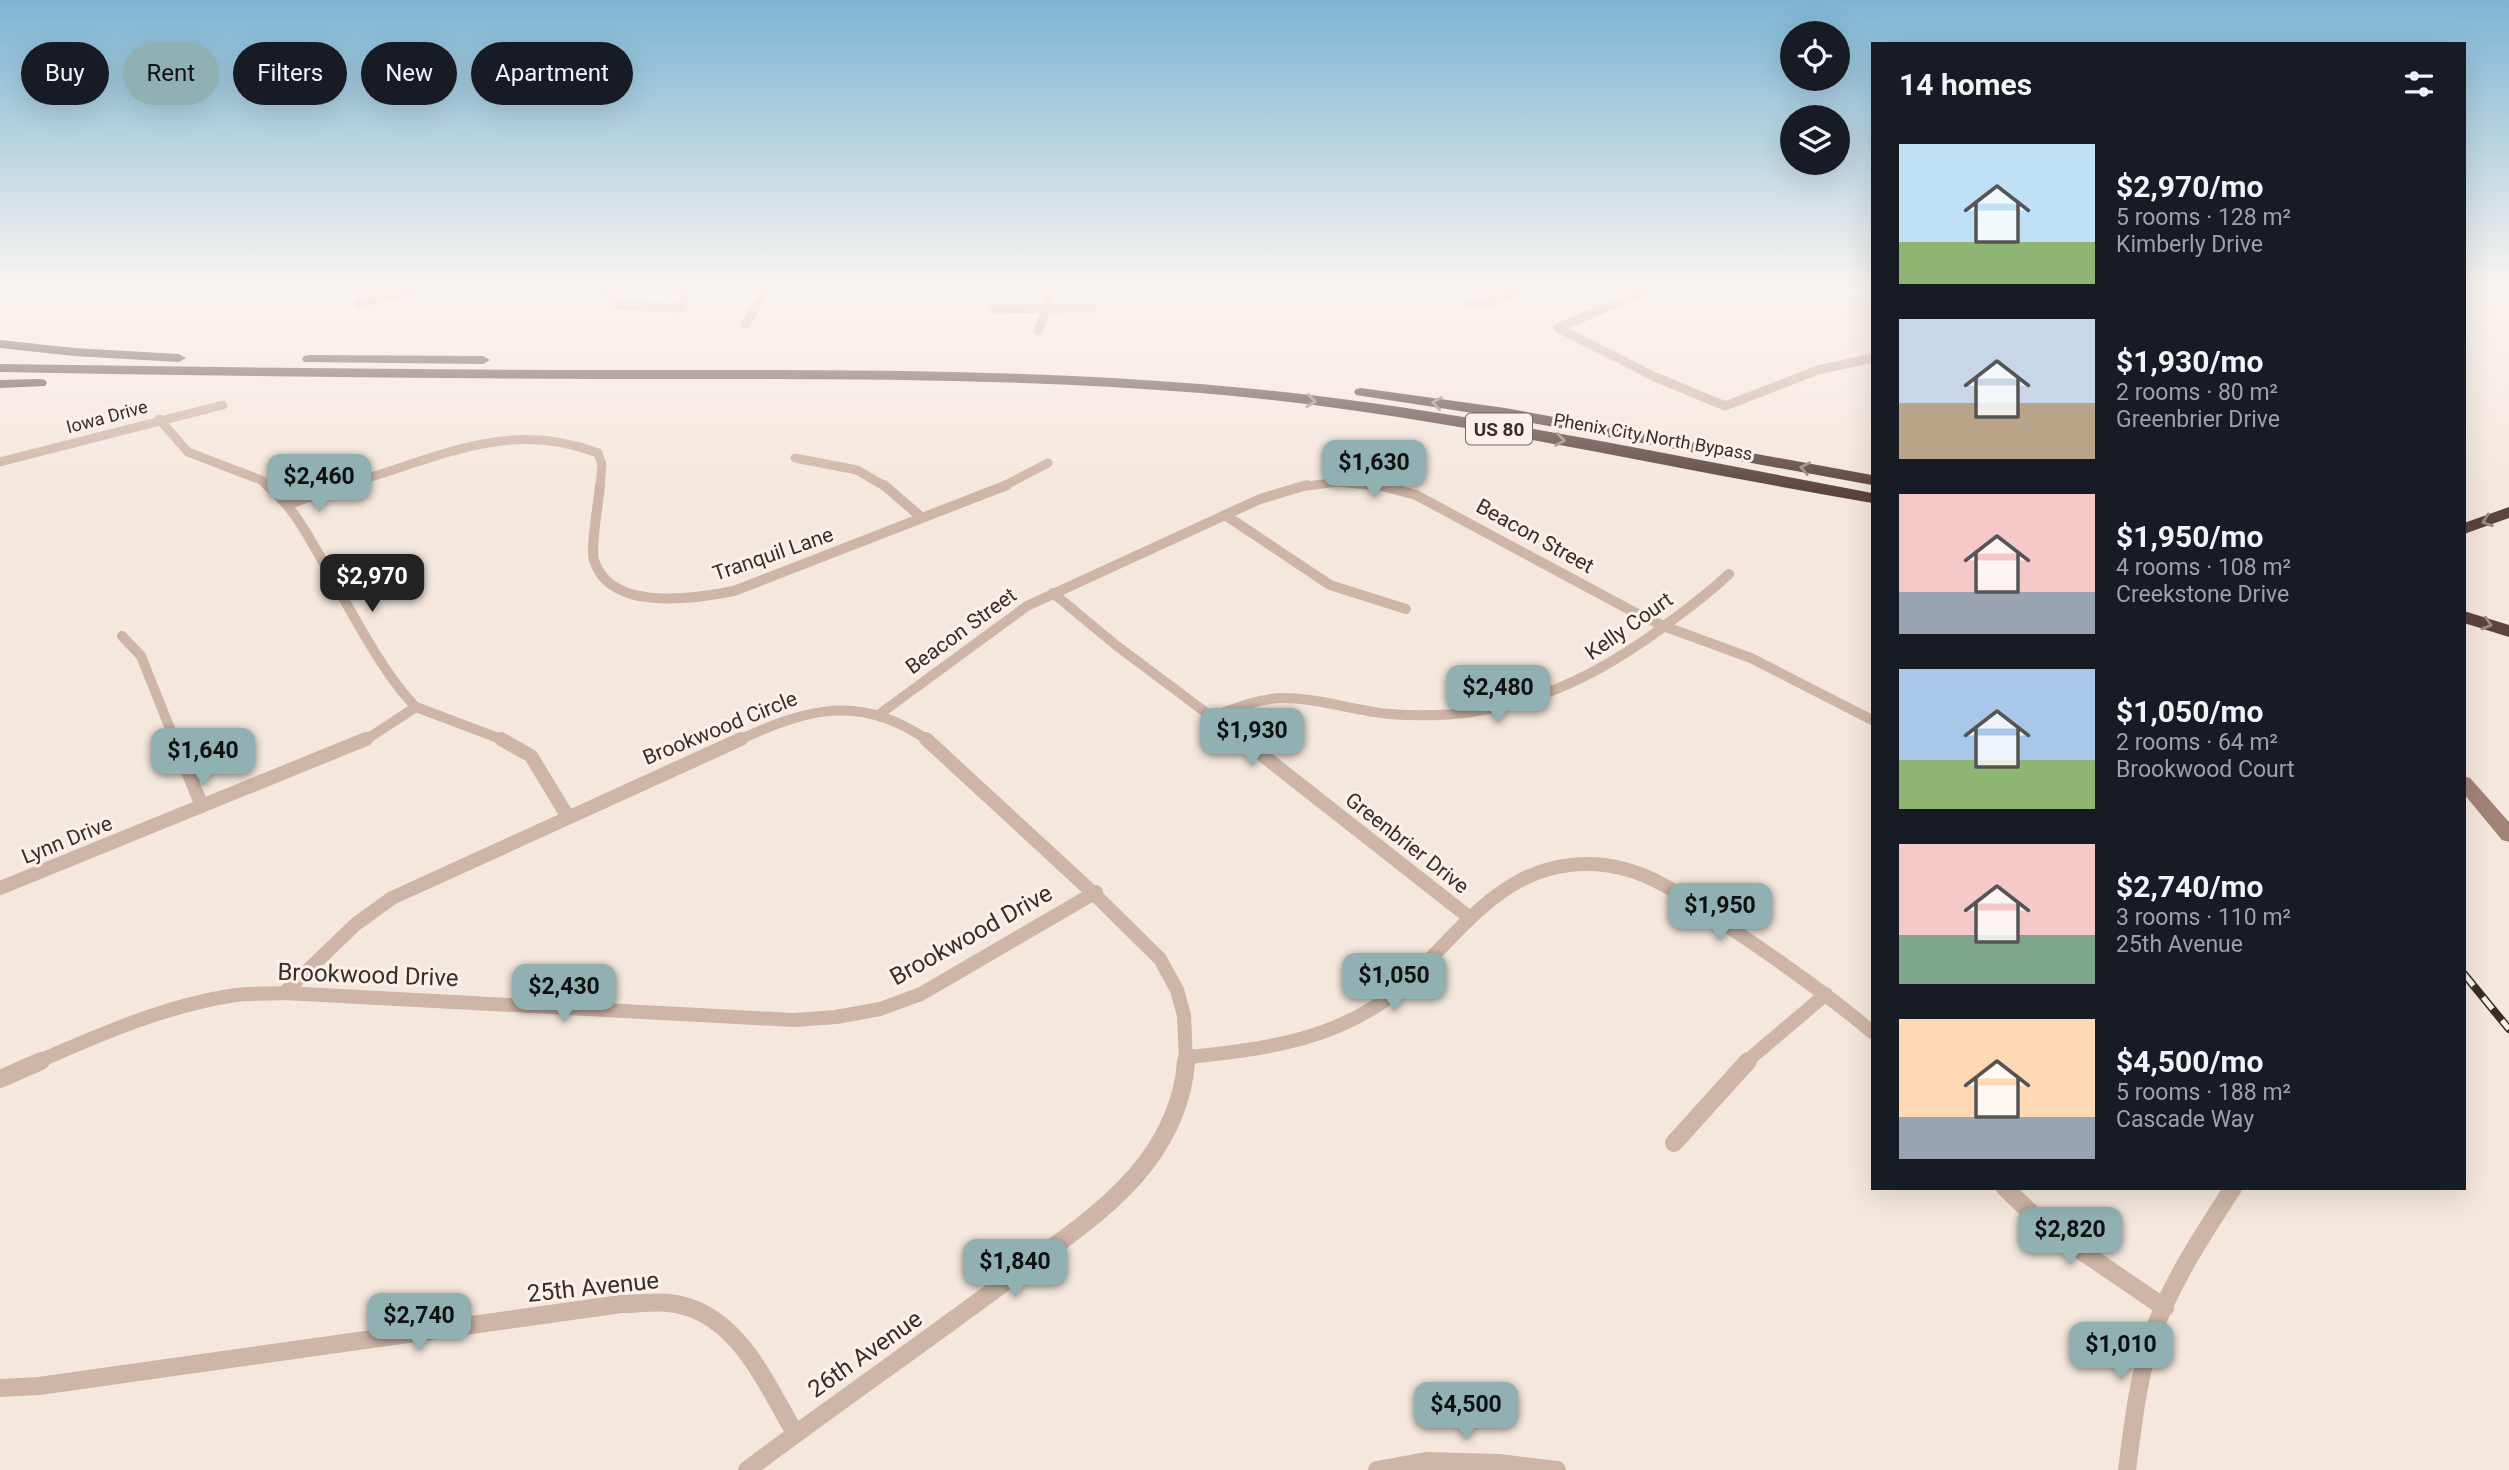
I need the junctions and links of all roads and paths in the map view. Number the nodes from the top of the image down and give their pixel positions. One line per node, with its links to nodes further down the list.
1 (72, 356): 4 (highway, Phenix City North Bypass / US 80)
2 (136, 356): 4 (highway)
3 (1613, 356): 5 (street)
4 (179, 358): 16 (highway, Phenix City North Bypass / US 80, one-way to 4)
5 (1871, 358)
6 (0, 368): 7 (highway, Phenix City North Bypass / US 80)
7 (204, 372): 8 (highway); 17 (highway, Phenix City North Bypass / US 80, one-way to 17)
8 (0, 384)
9 (223, 405): 10 (street, Iowa Drive)
10 (159, 419): 13 (street, Iowa Drive); 18 (street)
11 (1355, 452): 15 (street)
12 (795, 458): 21 (street)
13 (0, 462)
14 (1048, 463): 21 (street, Tranquil Lane)
15 (1338, 480): 20 (street, Beacon Street); 27 (street, Beacon Street)
16 (1871, 480)
17 (1871, 498)
18 (289, 504): 21 (street, Tranquil Lane); 30 (street)
19 (2509, 512): 22 (highway, one-way to 22)
20 (1225, 515): 24 (street, Beacon Street); 25 (street)
21 (922, 518)
22 (2466, 528)
23 (1729, 574): 27 (street, Kelly Court)
24 (1053, 593): 31 (street, Beacon Street); 32 (street, Greenbrier Drive)
25 (1406, 609)
26 (2466, 618): 28 (highway, one-way to 28)
27 (1666, 627): 32 (street, Kelly Court); 33 (street, Beacon Street)
28 (2509, 631)
29 (122, 636): 35 (street)
30 (416, 707): 35 (street, Lynn Drive); 36 (street)
31 (881, 713): 36 (street, Brookwood Circle); 39 (street, Brookwood Circle)
32 (1213, 716): 40 (street, Greenbrier Drive)
33 (1871, 719)
34 (2466, 784): 37 (street)
35 (202, 806): 38 (street, Lynn Drive)
36 (568, 817): 41 (street, Brookwood Circle)
37 (2509, 835)
38 (0, 888)
39 (1096, 892): 41 (street, Brookwood Drive); 44 (street, Brookwood Circle)
40 (1470, 918): 42 (street); 44 (street)
41 (285, 993): 45 (street, Brookwood Drive)
42 (1826, 994): 43 (street); 46 (street)
43 (1871, 1031)
44 (1189, 1057): 51 (street, 26th Avenue)
45 (0, 1080)
46 (1674, 1143)
47 (2006, 1190): 49 (street)
48 (2232, 1190): 49 (street)
49 (2165, 1308): 56 (street)
50 (0, 1388): 51 (street, 25th Avenue)
51 (795, 1433): 53 (street, 26th Avenue)
52 (1427, 1466): 54 (street); 55 (street)
53 (747, 1470)
54 (1377, 1470)
55 (1558, 1470)
56 (2127, 1470)

